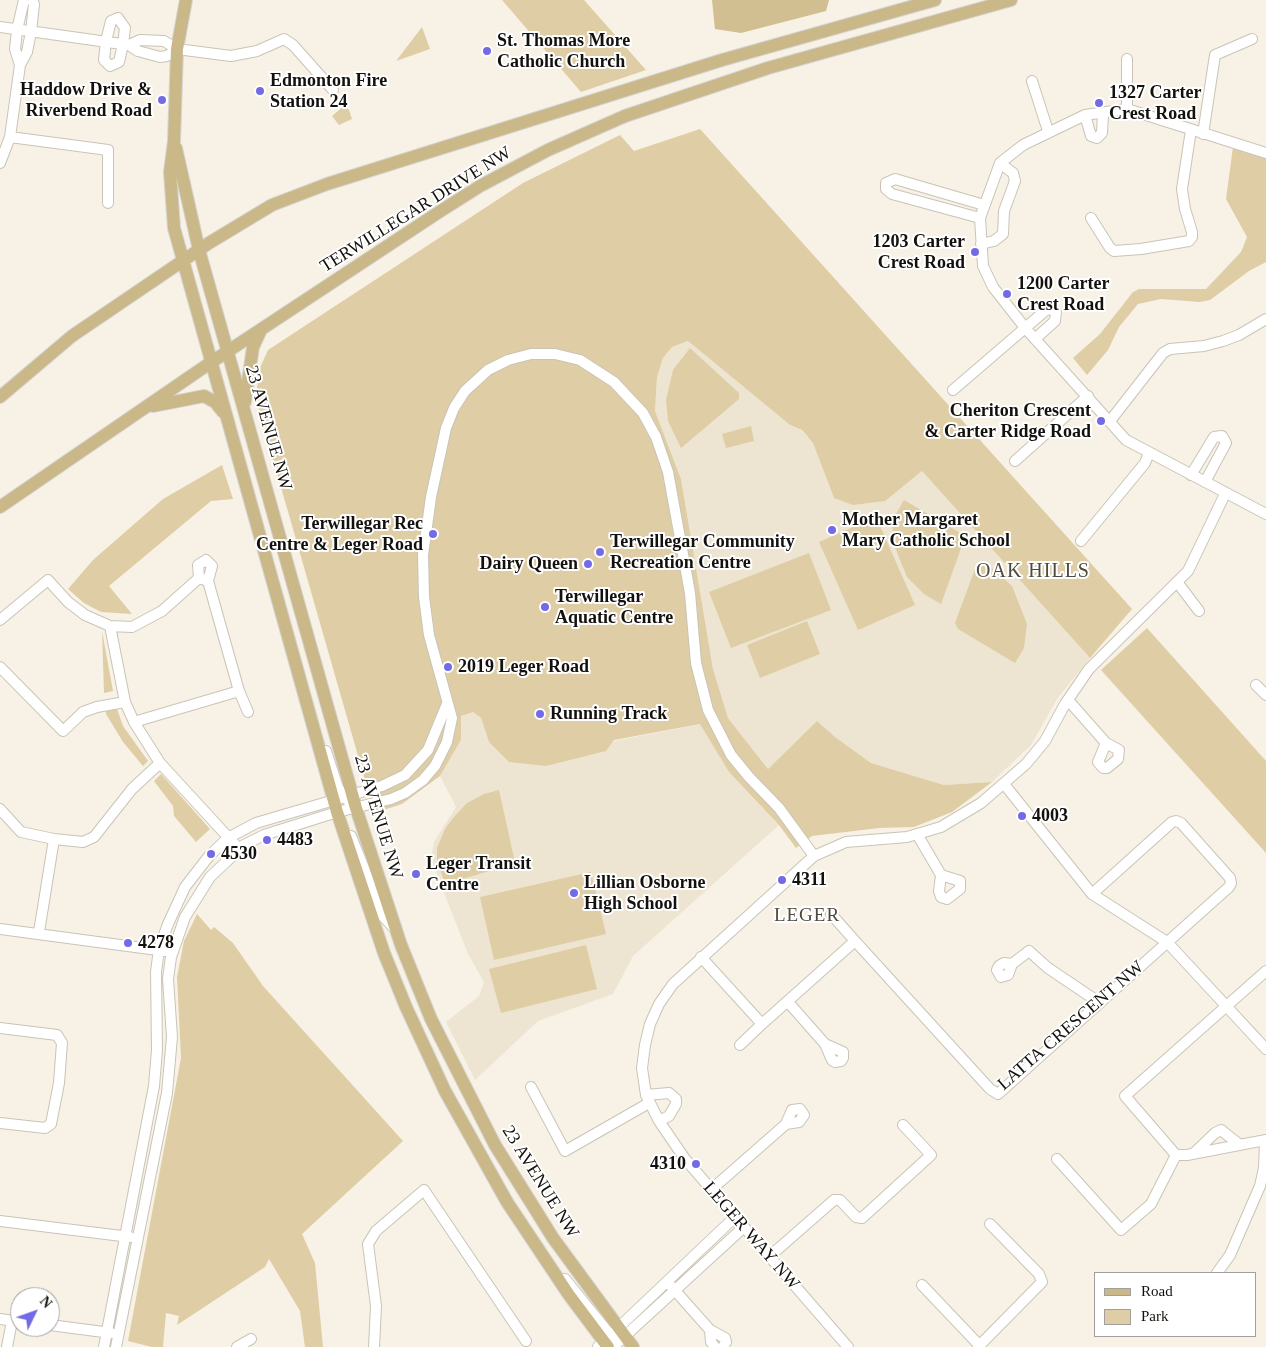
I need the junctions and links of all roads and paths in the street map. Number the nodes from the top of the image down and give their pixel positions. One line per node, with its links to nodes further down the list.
1 (24, 0): 7 (street)
2 (32, 0): 8 (street)
3 (186, 0): 12 (main road)
4 (934, 0): 33 (main road, TERWILLEGAR DRIVE NW)
5 (1010, 0): 36 (main road, TERWILLEGAR DRIVE NW)
6 (0, 27): 7 (street)
7 (16, 30): 8 (street); 14 (street)
8 (30, 32): 10 (street); 14 (street)
9 (1252, 39): 22 (street)
10 (106, 41): 11 (street); 11 (street); 11 (street)
11 (126, 44): 12 (street); 12 (street)
12 (177, 50): 16 (street); 24 (main road)
13 (1127, 59): 17 (street)
14 (20, 65): 23 (street)
15 (1032, 81): 21 (street)
16 (333, 90)
17 (1127, 109): 18 (street); 20 (street)
18 (1102, 113): 19 (street); 19 (street)
19 (1085, 115): 21 (street)
20 (1191, 130): 22 (street); 31 (street)
21 (1048, 131): 27 (street)
22 (1203, 134): 25 (street)
23 (10, 137): 26 (street); 28 (street)
24 (174, 141): 33 (main road, 23 AVENUE NW); 34 (main road, 23 AVENUE NW)
25 (1266, 153)
26 (0, 163)
27 (1000, 163): 29 (street); 32 (street)
28 (108, 203)
29 (984, 205): 30 (street); 30 (street)
30 (980, 218): 32 (street)
31 (1091, 218)
32 (981, 244): 37 (street)
33 (199, 250): 34 (main road, TERWILLEGAR DRIVE NW); 39 (main road, 23 AVENUE NW)
34 (182, 261): 40 (main road, 23 AVENUE NW); 42 (main road, TERWILLEGAR DRIVE NW)
35 (1266, 319): 47 (street)
36 (265, 327): 39 (main road, TERWILLEGAR DRIVE NW); 45 (main road)
37 (1026, 329): 38 (street); 38 (street); 41 (street)
38 (1036, 338): 43 (street)
39 (229, 352): 40 (main road, TERWILLEGAR DRIVE NW); 45 (main road, 23 AVENUE NW)
40 (210, 363): 44 (main road, TERWILLEGAR DRIVE NW); 46 (main road, 23 AVENUE NW)
41 (953, 390)
42 (0, 396)
43 (1088, 396): 47 (street); 49 (street)
44 (144, 408): 46 (main road); 53 (main road, TERWILLEGAR DRIVE NW)
45 (245, 410): 72 (main road, 23 AVENUE NW)
46 (225, 413): 72 (main road, 23 AVENUE NW)
47 (1110, 421): 48 (street)
48 (1150, 452): 50 (street); 55 (street)
49 (1015, 461)
50 (1192, 475): 51 (street); 51 (street)
51 (1205, 482): 52 (street)
52 (1225, 494): 54 (street); 56 (street, LEGER WAY NW)
53 (0, 507)
54 (1266, 514)
55 (1081, 541)
56 (1177, 582): 57 (street); 64 (street, LEGER WAY NW)
57 (1199, 611)
58 (0, 620): 59 (street)
59 (110, 626): 62 (street); 65 (street)
60 (0, 667): 65 (street)
61 (1256, 685): 63 (street)
62 (239, 691): 67 (street); 68 (street)
63 (1266, 695)
64 (1068, 700): 69 (street); 71 (street, LEGER WAY NW)
65 (125, 702): 68 (street)
66 (447, 704): 72 (street); 73 (street); 80 (street)
67 (248, 712)
68 (134, 722): 70 (street)
69 (1106, 743)
70 (160, 762): 77 (street); 78 (street)
71 (1004, 784): 76 (street, LEGER WAY NW); 82 (street)
72 (343, 797): 73 (main road, 23 AVENUE NW); 75 (main road, 23 AVENUE NW); 77 (street)
73 (356, 808): 75 (street); 84 (main road, 23 AVENUE NW)
74 (0, 809): 78 (street)
75 (339, 812): 79 (street); 84 (street); 130 (main road, 23 AVENUE NW)
76 (917, 834): 80 (street, LEGER WAY NW); 81 (street)
77 (228, 838): 79 (street); 89 (street)
78 (54, 839): 86 (street)
79 (240, 849): 90 (street)
80 (814, 856): 91 (street, LEGER WAY NW)
81 (942, 875)
82 (1092, 894): 88 (street); 88 (street, LATTA CRESCENT NW)
83 (831, 914): 87 (street, LATTA CRESCENT NW)
84 (395, 928): 130 (main road, 23 AVENUE NW)
85 (0, 929): 86 (street)
86 (39, 932): 89 (street)
87 (855, 941): 94 (street); 95 (street, LATTA CRESCENT NW)
88 (1167, 942): 95 (street, LATTA CRESCENT NW); 96 (street)
89 (159, 949): 90 (street); 118 (street)
90 (172, 953): 119 (street)
91 (701, 957): 97 (street); 103 (street, LEGER WAY NW)
92 (1012, 964): 95 (street)
93 (1266, 970): 96 (street)
94 (788, 1002): 97 (street); 100 (street)
95 (1100, 1004)
96 (1227, 1005): 101 (street); 111 (street)
97 (762, 1024): 99 (street)
98 (0, 1028): 105 (street)
99 (740, 1044)
100 (825, 1044)
101 (1266, 1049)
102 (531, 1087): 103 (street)
103 (647, 1099): 104 (street, LEGER WAY NW); 104 (street)
104 (659, 1121): 113 (street, LEGER WAY NW)
105 (0, 1124)
106 (786, 1124): 113 (street)
107 (903, 1125): 120 (street)
108 (1265, 1141): 109 (street); 121 (street)
109 (1240, 1145): 110 (street); 110 (street)
110 (1192, 1154): 111 (street)
111 (1176, 1155): 112 (street)
112 (1057, 1159)
113 (712, 1189): 114 (street, LEGER WAY NW)
114 (735, 1217): 117 (street, LEGER WAY NW); 123 (street)
115 (0, 1221): 118 (street)
116 (990, 1224): 131 (street)
117 (744, 1227): 120 (street, LEGER WAY NW); 123 (street)
118 (125, 1237): 119 (street); 126 (street)
119 (139, 1239): 127 (street)
120 (770, 1256): 139 (street, LEGER WAY NW)
121 (1218, 1272)
122 (922, 1285): 131 (street)
123 (672, 1286): 125 (street); 130 (street)
124 (60, 1326): 126 (street)
125 (710, 1330): 137 (street); 138 (street)
126 (106, 1332): 127 (street); 132 (street)
127 (118, 1334): 133 (street)
128 (251, 1339): 134 (street)
129 (526, 1341): 135 (street)
130 (612, 1341): 136 (main road, 23 AVENUE NW)
131 (978, 1346)
132 (104, 1347)
133 (116, 1347)
134 (237, 1347)
135 (374, 1347)
136 (633, 1347)
137 (715, 1347)
138 (723, 1347)
139 (848, 1347)

